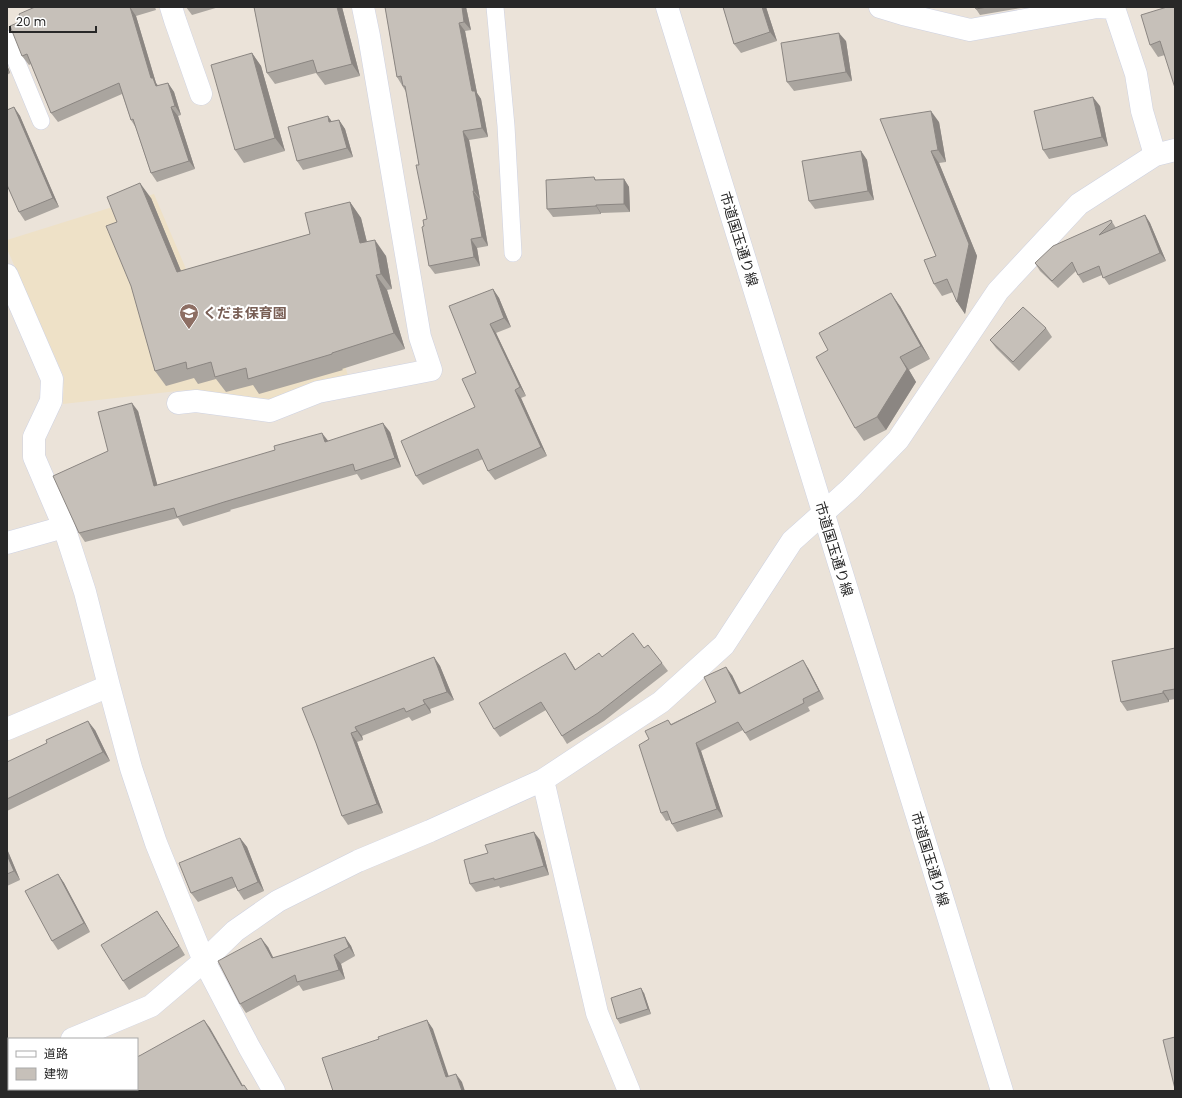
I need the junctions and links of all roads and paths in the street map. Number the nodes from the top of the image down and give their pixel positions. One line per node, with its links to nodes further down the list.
1 (171, 7): 8 (street)
2 (363, 7): 13 (street)
3 (495, 7): 11 (lane)
4 (667, 7): 14 (street, 市道国玉通り線)
5 (880, 7): 6 (street)
6 (1097, 7): 10 (street)
7 (7, 39): 9 (lane)
8 (201, 94)
9 (41, 121)
10 (1165, 153): 14 (street)
11 (513, 253)
12 (7, 275): 15 (street)
13 (178, 403)
14 (823, 513): 19 (street); 24 (street, 市道国玉通り線)
15 (64, 527): 16 (street); 17 (street)
16 (7, 543)
17 (109, 686): 18 (street); 20 (street)
18 (7, 729)
19 (543, 780): 20 (street); 23 (street)
20 (204, 961): 21 (street); 22 (street)
21 (74, 1038)
22 (274, 1091)
23 (629, 1091)
24 (1002, 1091)

